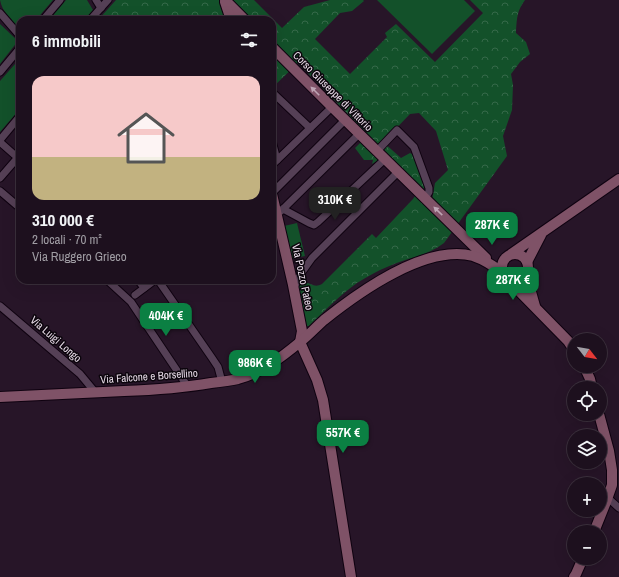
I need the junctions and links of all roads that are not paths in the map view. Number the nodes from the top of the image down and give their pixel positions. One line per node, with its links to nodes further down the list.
1 (60, 0): 7 (street)
2 (96, 0): 5 (street)
3 (108, 0): 5 (street)
4 (225, 0): 9 (street); 10 (street)
5 (101, 8): 8 (street)
6 (0, 12): 11 (street)
7 (46, 16)
8 (94, 16)
9 (230, 16)
10 (241, 16)
11 (16, 31)
12 (276, 51): 16 (street, Corso Giuseppe di Vittorio, one-way to 12)
13 (16, 56): 14 (street)
14 (0, 72)
15 (276, 96): 19 (street)
16 (332, 107): 17 (street, Corso Giuseppe di Vittorio); 19 (street)
17 (345, 120): 20 (street, Corso Giuseppe di Vittorio); 30 (street)
18 (16, 121): 21 (street)
19 (310, 128): 26 (street)
20 (359, 134): 22 (street, Corso Giuseppe di Vittorio); 35 (street)
21 (0, 141): 23 (street)
22 (377, 151): 25 (street, Corso Giuseppe di Vittorio); 32 (street)
23 (16, 154)
24 (16, 159): 28 (street)
25 (385, 159): 27 (street, Corso Giuseppe di Vittorio); 35 (street)
26 (276, 160)
27 (398, 172): 32 (street, Corso Giuseppe di Vittorio); 46 (street)
28 (0, 178)
29 (619, 179): 36 (street)
30 (276, 189)
31 (0, 191): 34 (street)
32 (424, 198): 38 (street, Corso Giuseppe di Vittorio, one-way to 32)
33 (276, 202): 35 (street, Via Pozzo Pateo)
34 (16, 205)
35 (280, 212): 46 (street, Via Pozzo Pateo)
36 (541, 234): 37 (street); 39 (street)
37 (509, 255): 38 (street, Via Falcone e Borsellino); 39 (street); 41 (street)
38 (482, 258): 41 (street, Via Falcone e Borsellino); 52 (street, Via Falcone e Borsellino)
39 (527, 262): 40 (street)
40 (526, 274): 41 (street); 50 (street)
41 (507, 276): 50 (street, Via Falcone e Borsellino)
42 (111, 284): 54 (street)
43 (141, 284): 47 (street)
44 (150, 284): 47 (street)
45 (161, 284): 53 (street)
46 (294, 287): 52 (street, Via Pozzo Pateo)
47 (144, 288): 48 (street)
48 (135, 294)
49 (0, 306): 55 (street, Via Luigi Longo)
50 (536, 308): 51 (street, Via Falcone e Borsellino)
51 (567, 340)
52 (300, 342): 53 (street, Via Falcone e Borsellino); 62 (street)
53 (222, 382): 54 (street, Via Falcone e Borsellino)
54 (188, 387): 55 (street, Via Falcone e Borsellino)
55 (95, 392): 56 (street, Via Falcone e Borsellino)
56 (0, 397)
57 (601, 421): 58 (street)
58 (608, 498): 59 (street); 60 (street)
59 (619, 508)
60 (597, 525)
61 (580, 565): 63 (street)
62 (351, 577)
63 (574, 577)

